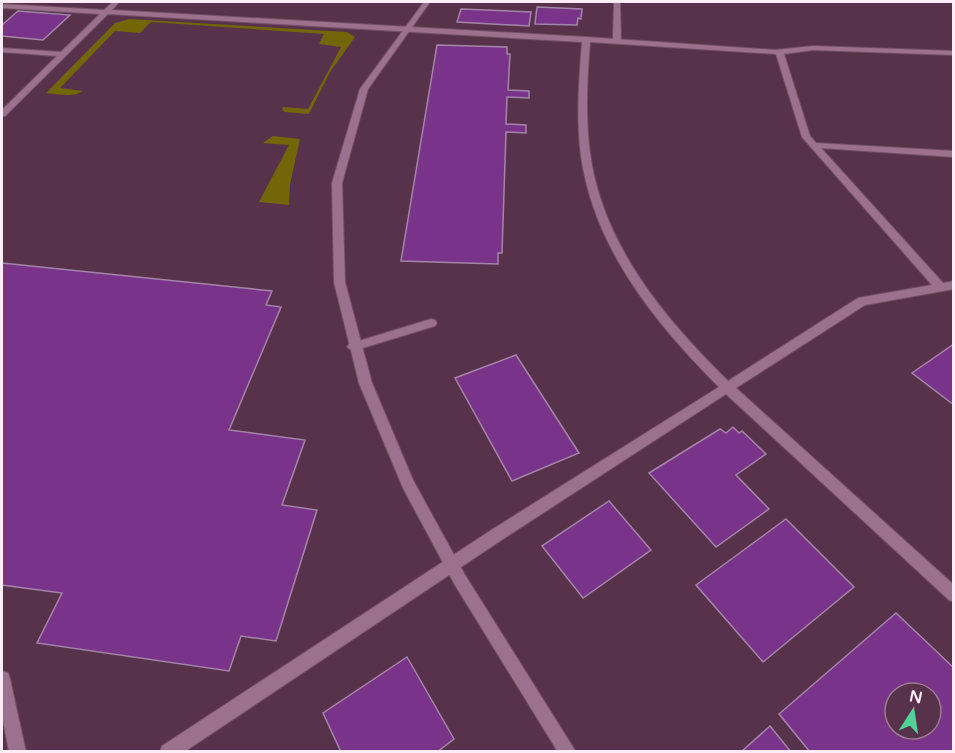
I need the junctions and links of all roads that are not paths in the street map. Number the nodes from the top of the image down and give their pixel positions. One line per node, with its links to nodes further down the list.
1 (116, 2): 5 (street)
2 (427, 2): 6 (street)
3 (617, 2): 8 (street)
4 (2, 6): 5 (street)
5 (106, 11): 6 (street); 11 (street)
6 (402, 28): 7 (street); 18 (street)
7 (585, 39): 8 (street); 19 (street)
8 (618, 41): 12 (street)
9 (2, 50): 11 (street)
10 (954, 53): 12 (street)
11 (62, 54): 13 (street)
12 (780, 54): 14 (street)
13 (2, 114)
14 (812, 145): 15 (street); 16 (street)
15 (954, 154)
16 (947, 286): 19 (street)
17 (431, 323): 18 (street)
18 (353, 347): 20 (street)
19 (726, 387): 20 (street); 21 (street)
20 (451, 567): 24 (street); 25 (street)
21 (954, 595)
22 (2, 679): 23 (street)
23 (18, 752)
24 (168, 752)
25 (568, 752)

